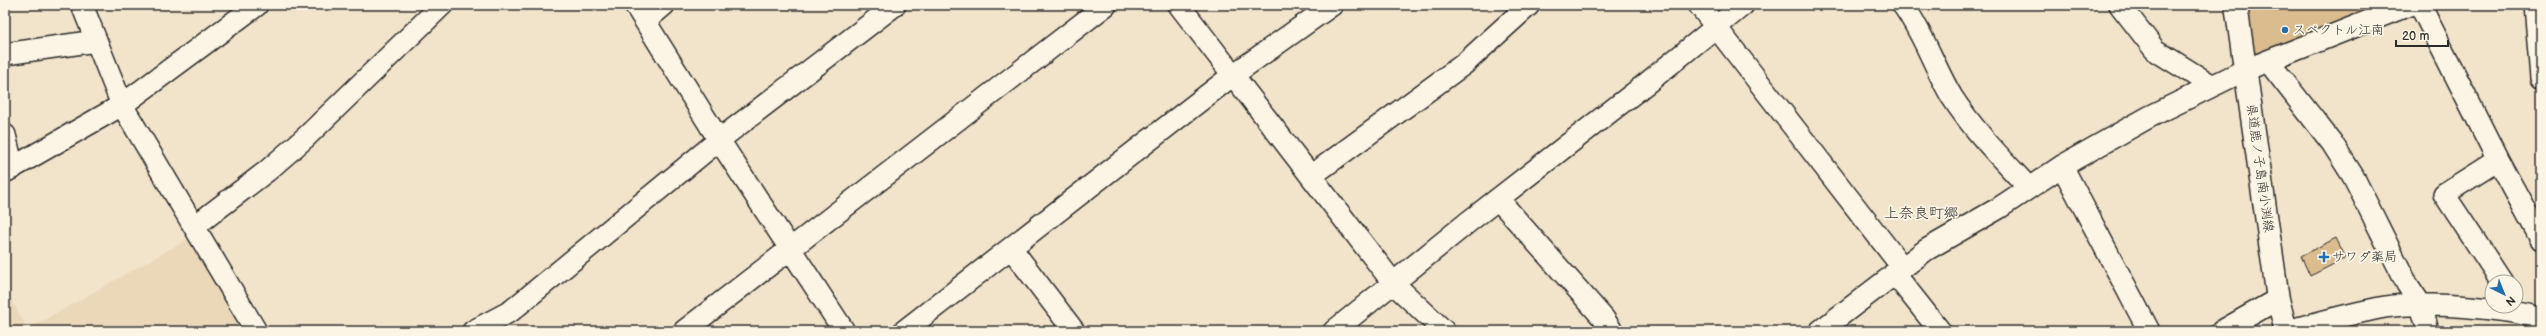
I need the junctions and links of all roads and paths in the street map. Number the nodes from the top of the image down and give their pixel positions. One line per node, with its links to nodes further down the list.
1 (82, 5): 20 (street)
2 (257, 5): 27 (street)
3 (442, 5): 36 (street)
4 (664, 5): 18 (street)
5 (895, 5): 29 (street)
6 (1106, 5): 38 (street)
7 (1179, 5): 24 (street)
8 (1529, 5): 33 (street)
9 (1699, 5): 19 (street)
10 (1743, 5): 19 (street)
11 (1903, 5): 34 (street)
12 (2120, 5): 26 (street)
13 (2236, 5): 23 (main road, 県道鹿ノ子島南小渕線)
14 (2409, 5): 22 (street)
15 (2420, 5): 30 (street)
16 (2535, 5): 25 (street)
17 (1327, 7): 24 (street)
18 (640, 13): 29 (street)
19 (1716, 25): 35 (street); 40 (street)
20 (96, 41): 21 (street); 27 (street)
21 (5, 54)
22 (2268, 61): 23 (street); 44 (street)
23 (2245, 70): 26 (street); 43 (main road, 県道鹿ノ子島南小渕線)
24 (1233, 75): 33 (street); 39 (street)
25 (2541, 78)
26 (2211, 85): 31 (street)
27 (122, 105): 32 (street); 36 (street)
28 (5, 135): 32 (street)
29 (719, 140): 38 (street); 48 (street)
30 (2498, 160): 37 (street); 41 (street)
31 (2062, 166): 34 (street); 58 (street)
32 (9, 170)
33 (1311, 176): 42 (street)
34 (2029, 188): 40 (street)
35 (1498, 199): 42 (street); 55 (street)
36 (195, 226): 47 (street)
37 (2541, 239)
38 (788, 248): 49 (street); 50 (street)
39 (1011, 248): 51 (street); 52 (street)
40 (1898, 270): 46 (street); 57 (street)
41 (2497, 274)
42 (1394, 284): 53 (street); 54 (street)
43 (2278, 299): 59 (street); 60 (main road, 県道鹿ノ子島南小渕線)
44 (2421, 305): 45 (street); 60 (street); 61 (street)
45 (2526, 311)
46 (1844, 324): 56 (street)
47 (256, 331)
48 (473, 331)
49 (684, 331)
50 (844, 331)
51 (904, 331)
52 (1074, 331)
53 (1334, 331)
54 (1444, 331)
55 (1612, 331)
56 (1820, 331)
57 (1940, 331)
58 (2149, 331)
59 (2222, 331)
60 (2286, 331)
61 (2428, 331)

